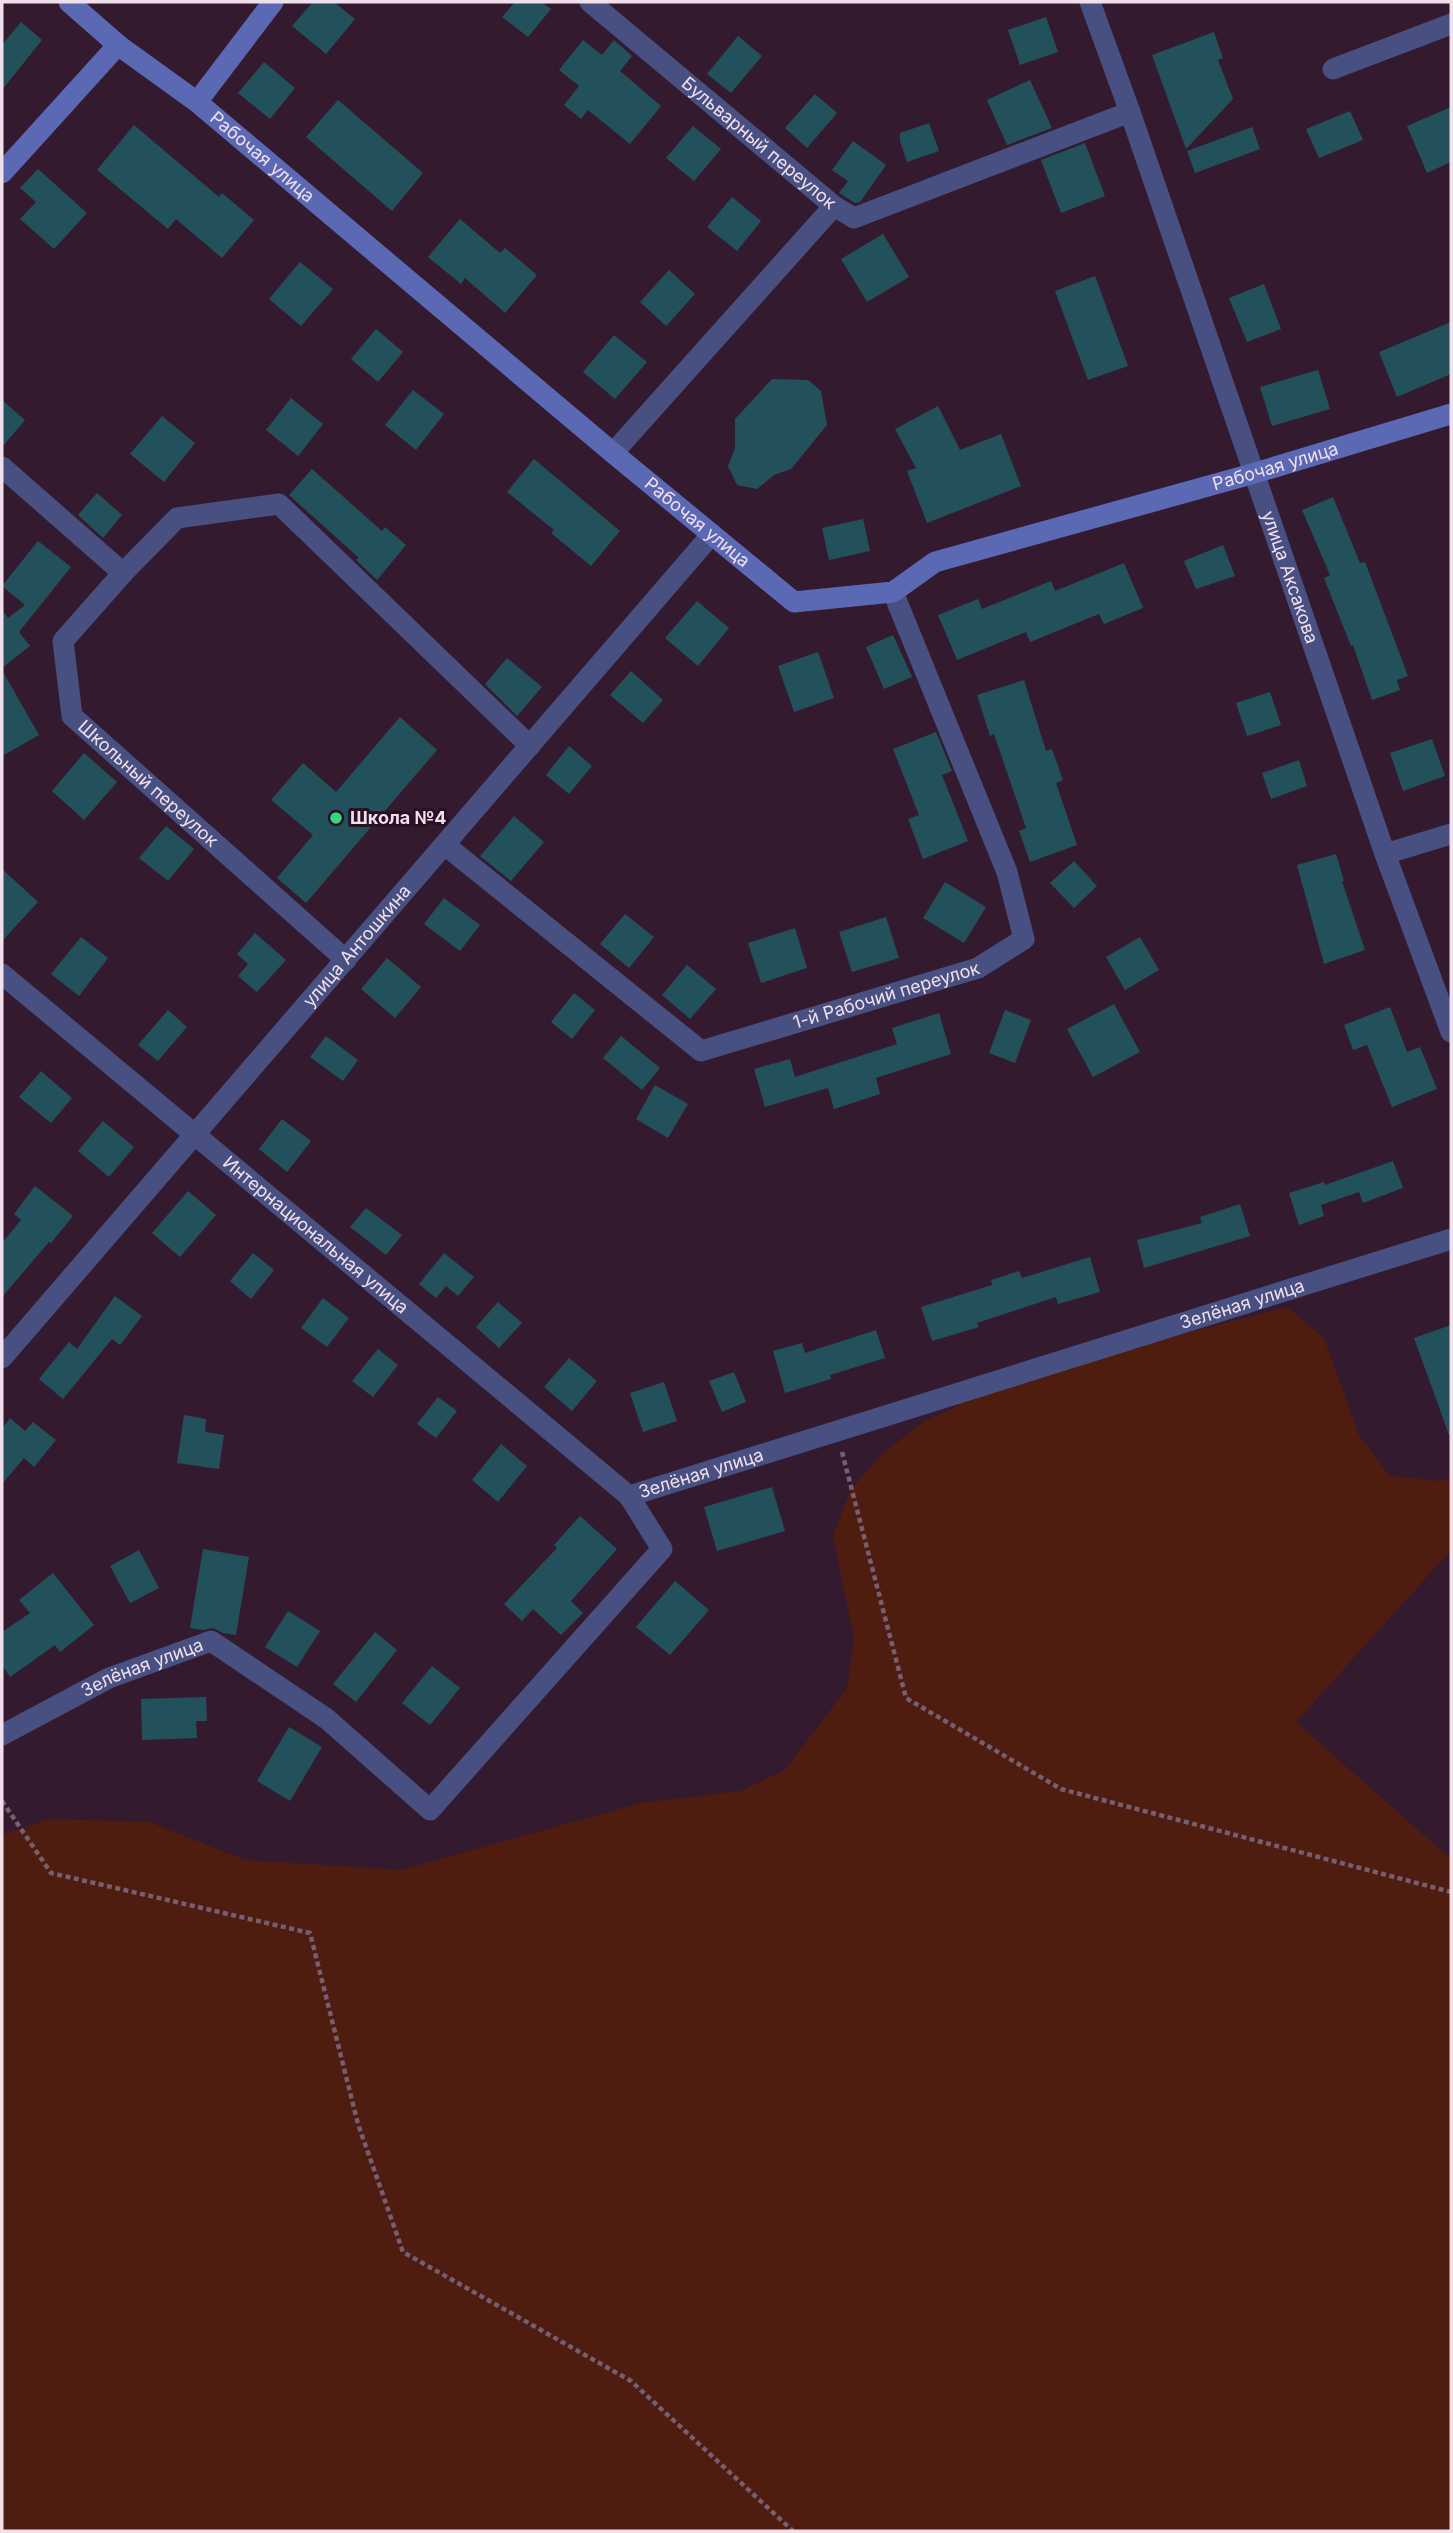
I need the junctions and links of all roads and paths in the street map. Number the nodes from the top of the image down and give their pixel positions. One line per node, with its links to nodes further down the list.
1 (69, 2): 6 (street, Рабочая улица)
2 (273, 2): 8 (street)
3 (590, 2): 11 (street, Бульварный переулок)
4 (1090, 2): 9 (street, улица Аксакова)
5 (1451, 24): 7 (street)
6 (118, 45): 8 (street, Рабочая улица); 10 (street)
7 (1333, 69)
8 (197, 102): 13 (street, Рабочая улица)
9 (1130, 112): 11 (street); 15 (street, улица Аксакова)
10 (2, 173)
11 (834, 206): 13 (street, Бульварный переулок)
12 (1451, 414): 15 (street, Рабочая улица)
13 (613, 453): 16 (street, Рабочая улица)
14 (2, 467): 17 (street)
15 (1255, 473): 18 (street, Рабочая улица); 22 (street, улица Аксакова)
16 (712, 534): 18 (street, Рабочая улица); 19 (street, улица Антошкина)
17 (123, 573): 19 (street, Школьный переулок); 23 (street, Школьный переулок)
18 (893, 592): 21 (street, 1-й Рабочий переулок)
19 (530, 746): 21 (street, улица Антошкина)
20 (1451, 834): 22 (street)
21 (445, 845): 23 (street, улица Антошкина)
22 (1385, 853): 25 (street, улица Аксакова)
23 (346, 960): 26 (street, улица Антошкина)
24 (2, 974): 26 (street, Интернациональная улица)
25 (1451, 1032)
26 (195, 1135): 28 (street, улица Антошкина); 30 (street, Интернациональная улица)
27 (1451, 1239): 29 (street, Зелёная улица)
28 (2, 1358)
29 (837, 1431): 30 (street, Зелёная улица); 33 (path)
30 (629, 1496): 31 (street, Зелёная улица)
31 (2, 1735)
32 (2, 1801): 34 (path)
33 (1451, 1892)
34 (793, 2531)

